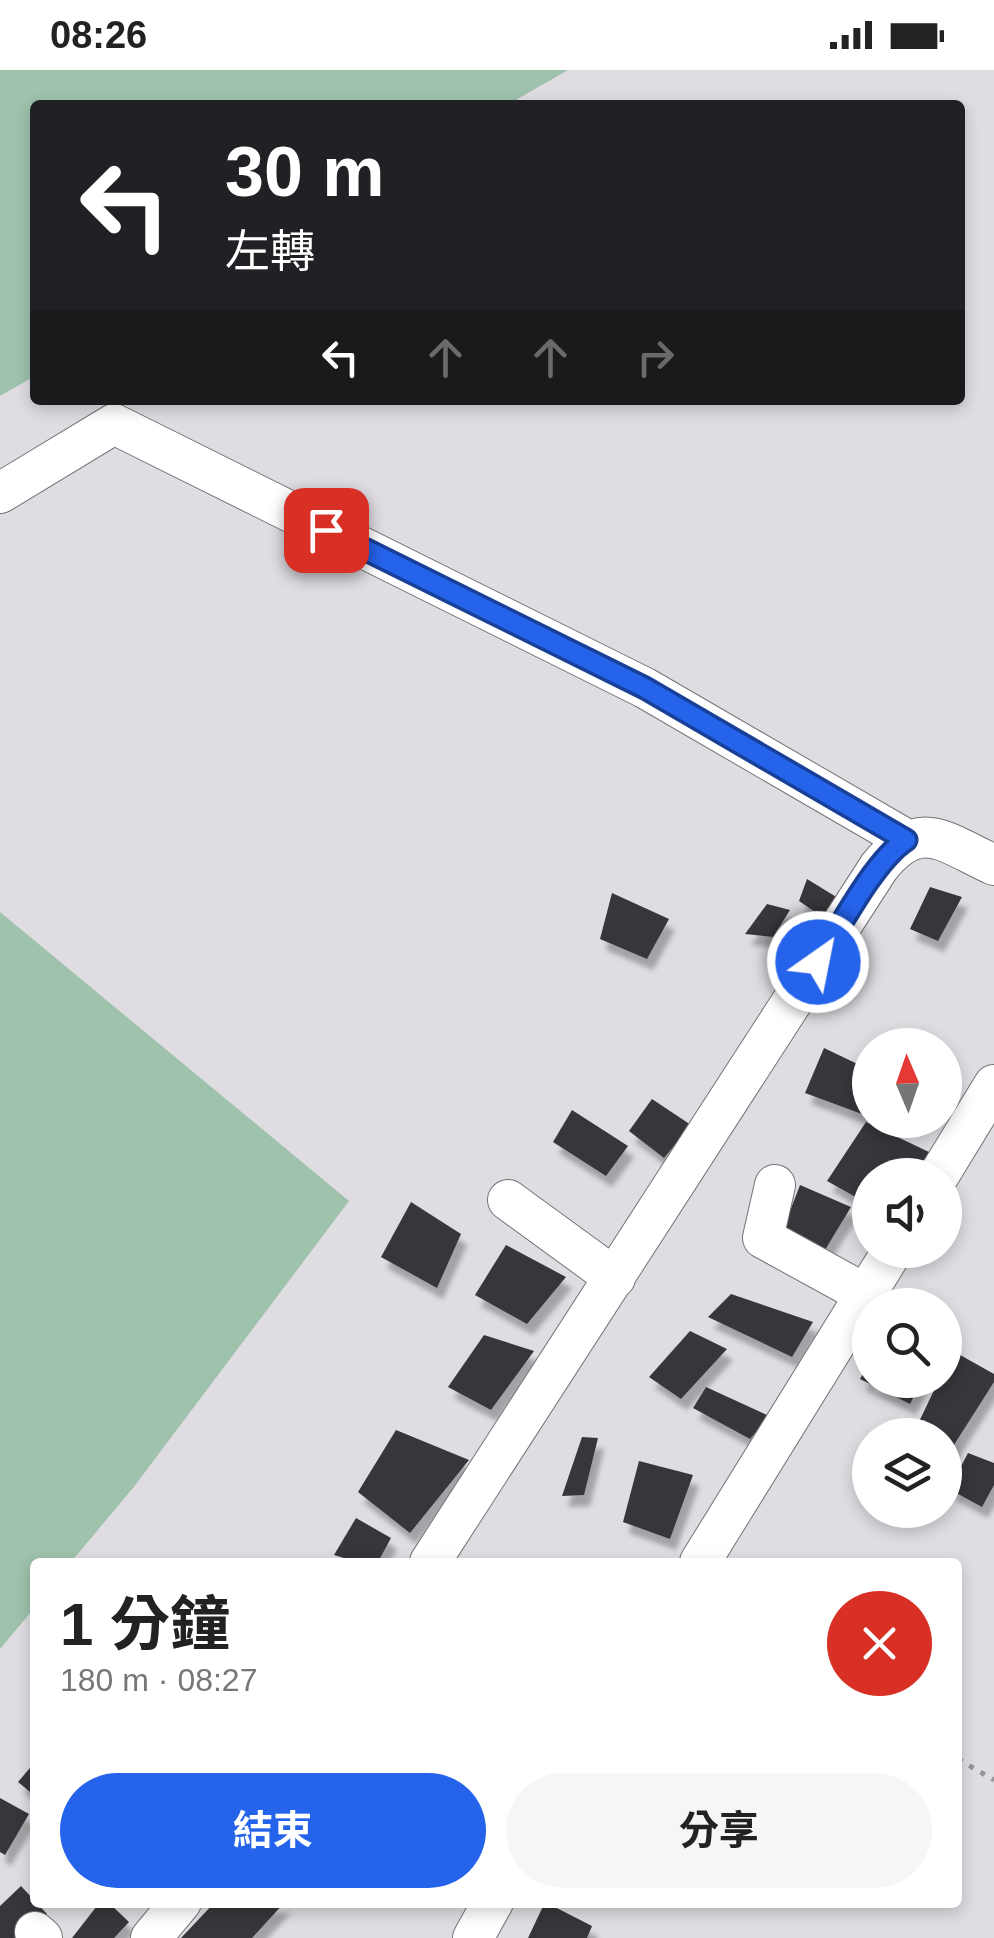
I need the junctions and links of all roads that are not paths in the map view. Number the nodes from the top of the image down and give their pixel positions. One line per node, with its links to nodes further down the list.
1 (0, 492): 2 (street)
2 (906, 840): 3 (street); 8 (street)
3 (994, 865)
4 (994, 1085): 5 (street)
5 (949, 1158)
6 (775, 1185): 9 (street)
7 (508, 1200): 8 (street)
8 (615, 1278): 11 (street)
9 (855, 1288)
10 (852, 1317): 12 (street)
11 (440, 1554)
12 (702, 1558)
13 (176, 1908): 15 (street)
14 (490, 1908): 16 (street)
15 (152, 1938)
16 (473, 1938)

